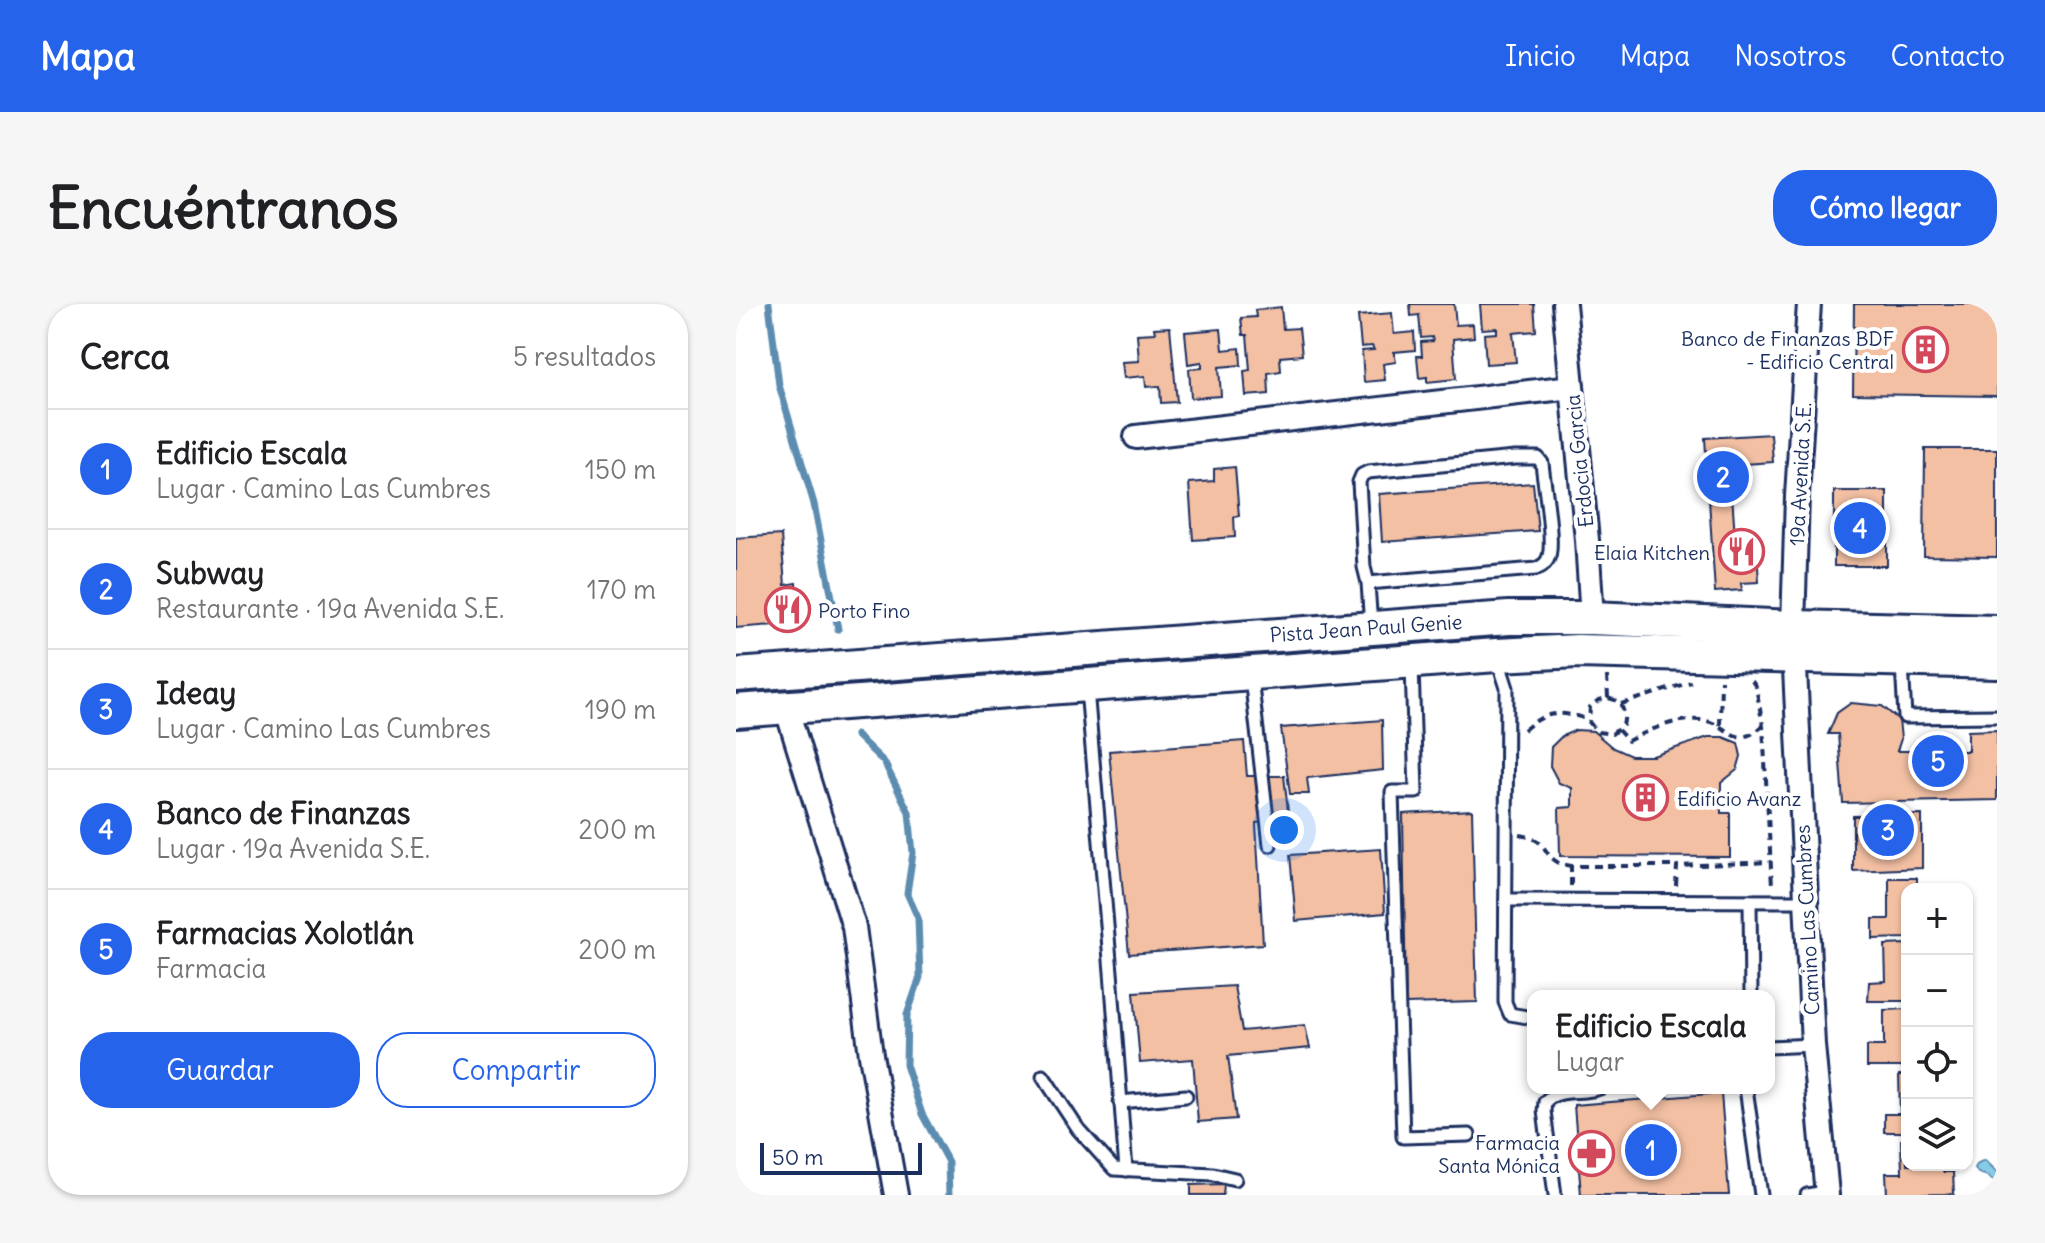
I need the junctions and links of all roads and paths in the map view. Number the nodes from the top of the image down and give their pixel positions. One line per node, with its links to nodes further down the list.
1 (1564, 304): 3 (street, Erdocia Garcia)
2 (1809, 304): 9 (street, 19a Avenida S.E.)
3 (1572, 387): 4 (street); 6 (street, Erdocia Garcia)
4 (1136, 437)
5 (1368, 583): 5 (lane); 7 (lane)
6 (1592, 618): 7 (main road, Pista Jean Paul Genie); 9 (main road, Pista Jean Paul Genie)
7 (1371, 628): 11 (main road, Pista Jean Paul Genie)
8 (1997, 634): 9 (main road)
9 (1794, 643): 10 (main road, Pista Jean Paul Genie); 12 (main road, Pista Jean Paul Genie); 40 (street, Camino Las Cumbres)
10 (1497, 655): 13 (main road, Pista Jean Paul Genie); 30 (lane)
11 (978, 658): 16 (main road, Pista Jean Paul Genie); 24 (main road)
12 (1902, 659): 14 (main road, Pista Jean Paul Genie); 26 (lane)
13 (1411, 661): 15 (main road, Pista Jean Paul Genie); 50 (lane)
14 (1997, 662)
15 (1251, 673): 21 (main road, Pista Jean Paul Genie); 32 (lane)
16 (736, 675)
17 (1607, 675): 22 (path)
18 (1696, 680): 23 (path)
19 (1721, 680): 28 (path)
20 (736, 682): 24 (main road)
21 (1086, 685): 24 (main road, Pista Jean Paul Genie); 49 (lane)
22 (1608, 698): 23 (path); 27 (path)
23 (1621, 704): 29 (path)
24 (786, 707): 25 (main road, Pista Jean Paul Genie); 54 (street)
25 (736, 711)
26 (1997, 716)
27 (1589, 721): 29 (path); 30 (path)
28 (1720, 725): 29 (path); 33 (path)
29 (1618, 730)
30 (1506, 754): 31 (lane)
31 (1506, 834): 34 (path); 36 (lane)
32 (1270, 845)
33 (1771, 862): 35 (path); 39 (path)
34 (1571, 866): 35 (path); 37 (path)
35 (1677, 866): 38 (path)
36 (1506, 900): 37 (lane); 42 (lane)
37 (1571, 900): 38 (lane)
38 (1675, 901): 39 (lane)
39 (1750, 901): 40 (lane); 41 (lane)
40 (1805, 901): 43 (street, Camino Las Cumbres)
41 (1751, 990)
42 (1527, 1017)
43 (1813, 1045): 44 (lane); 53 (street, Camino Las Cumbres)
44 (1775, 1047)
45 (1043, 1076): 51 (lane)
46 (1554, 1094): 55 (lane)
47 (1747, 1094): 56 (lane)
48 (1186, 1096): 49 (lane)
49 (1120, 1102): 51 (lane)
50 (1469, 1135)
51 (1126, 1170): 52 (lane)
52 (1235, 1179)
53 (1820, 1194)
54 (896, 1195)
55 (1555, 1195)
56 (1761, 1195)

